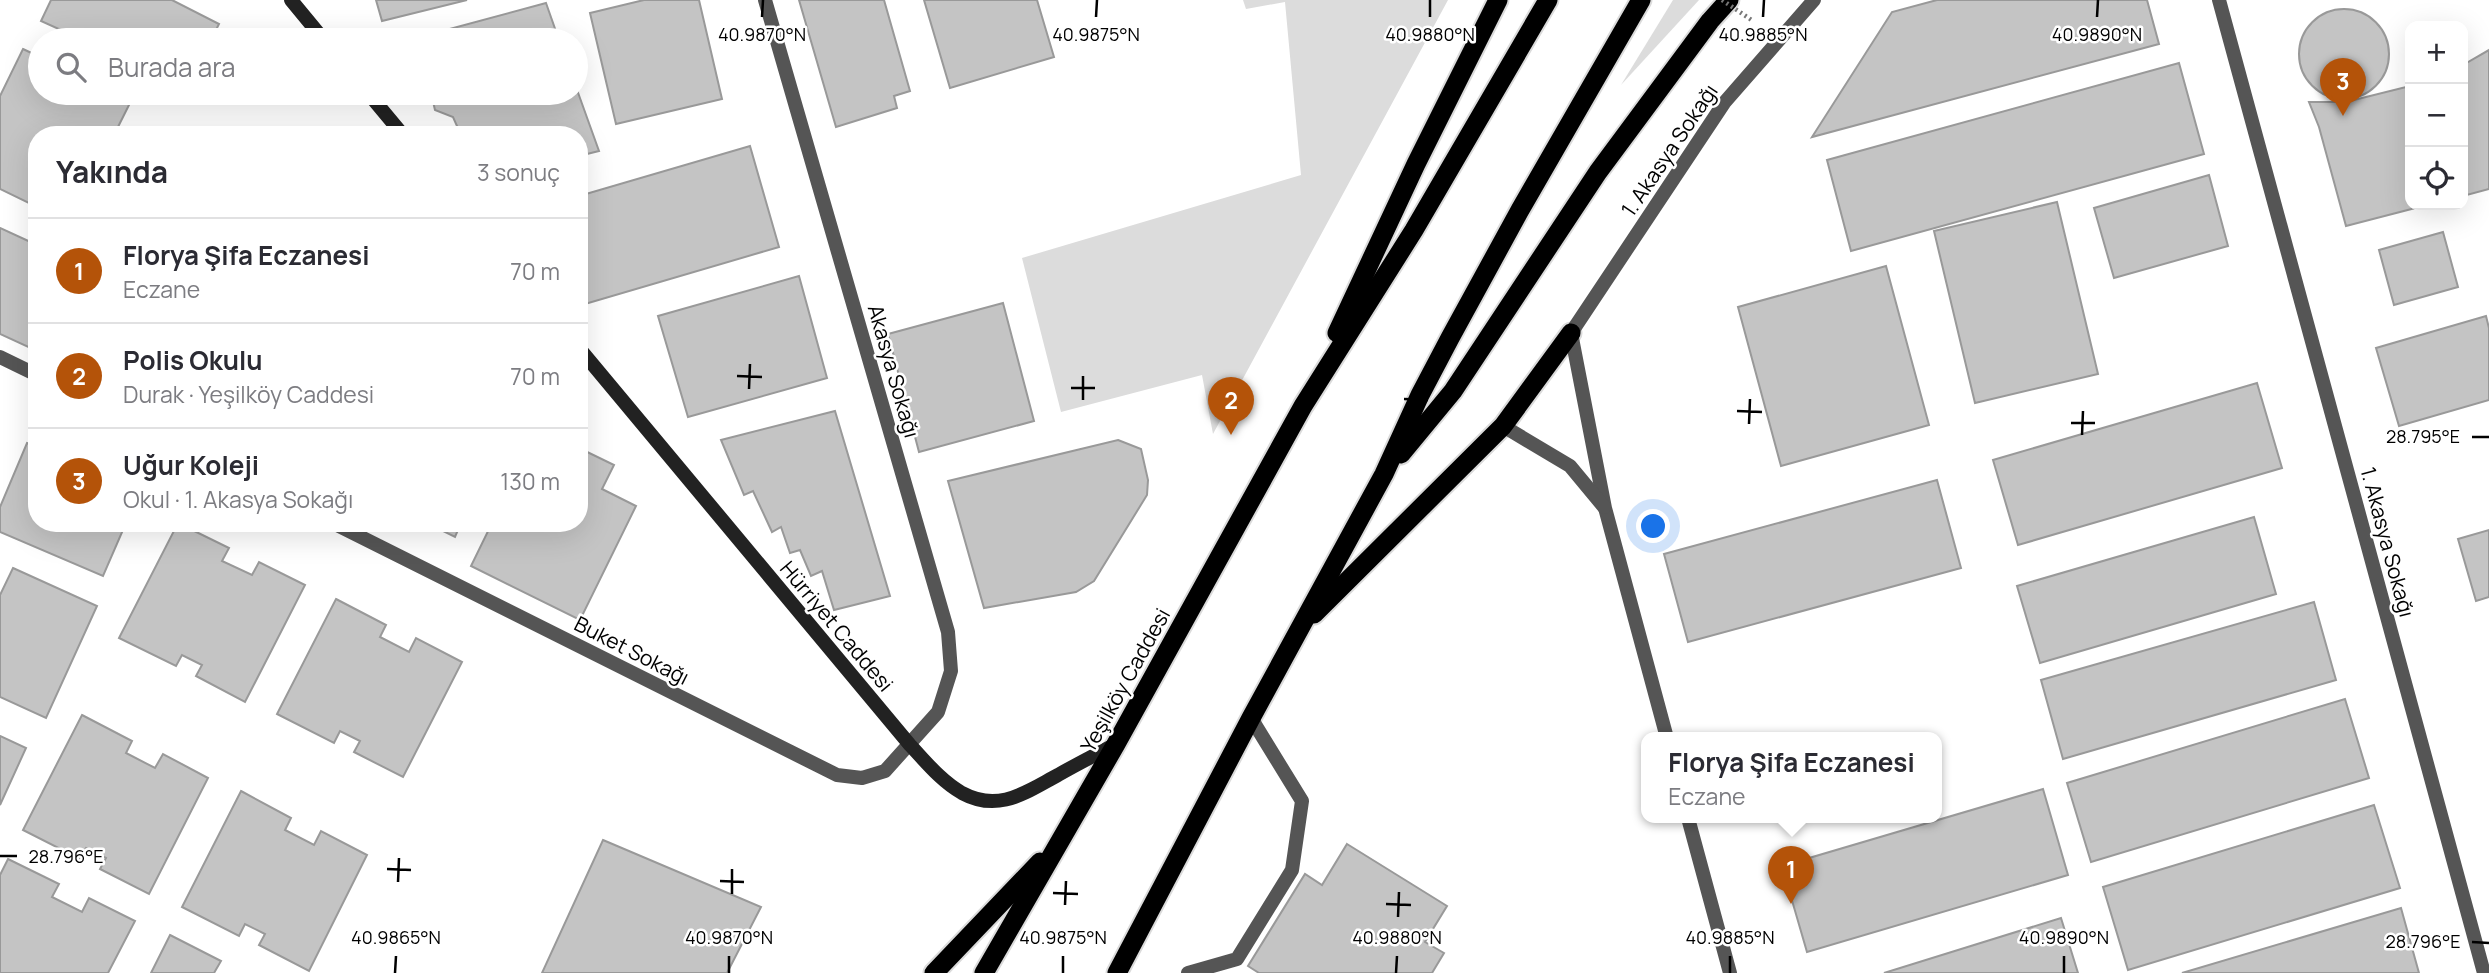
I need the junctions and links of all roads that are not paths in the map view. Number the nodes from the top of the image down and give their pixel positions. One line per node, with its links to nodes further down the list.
1 (291, 0): 9 (main road)
2 (765, 0): 25 (street, Akasya Sokağı)
3 (1498, 0): 16 (highway)
4 (1548, 0): 16 (highway)
5 (1641, 0): 18 (highway)
6 (1729, 0): 18 (highway)
7 (1814, 0): 12 (street, 1. Akasya Sokağı)
8 (2219, 0): 33 (street, 1. Akasya Sokağı)
9 (314, 28)
10 (378, 105): 11 (main road)
11 (396, 126)
12 (1571, 333): 17 (highway); 19 (street)
13 (0, 357): 15 (street)
14 (588, 359): 25 (main road, Hürriyet Caddesi)
15 (28, 371)
16 (1303, 406): 24 (highway, Yeşilköy Caddesi)
17 (1503, 426): 19 (street); 21 (highway)
18 (1384, 474): 21 (highway)
19 (1605, 508): 23 (street)
20 (351, 532): 25 (street, Buket Sokağı)
21 (1299, 630): 22 (highway)
22 (1251, 718): 30 (highway); 31 (street)
23 (1665, 732)
24 (1116, 744): 25 (main road, Hürriyet Caddesi); 27 (highway, Yeşilköy Caddesi)
25 (910, 745)
26 (1689, 823): 32 (street)
27 (1058, 844): 28 (highway); 29 (highway, Yeşilköy Caddesi)
28 (934, 973)
29 (984, 973)
30 (1117, 973)
31 (1188, 973)
32 (1730, 973)
33 (2484, 973)

